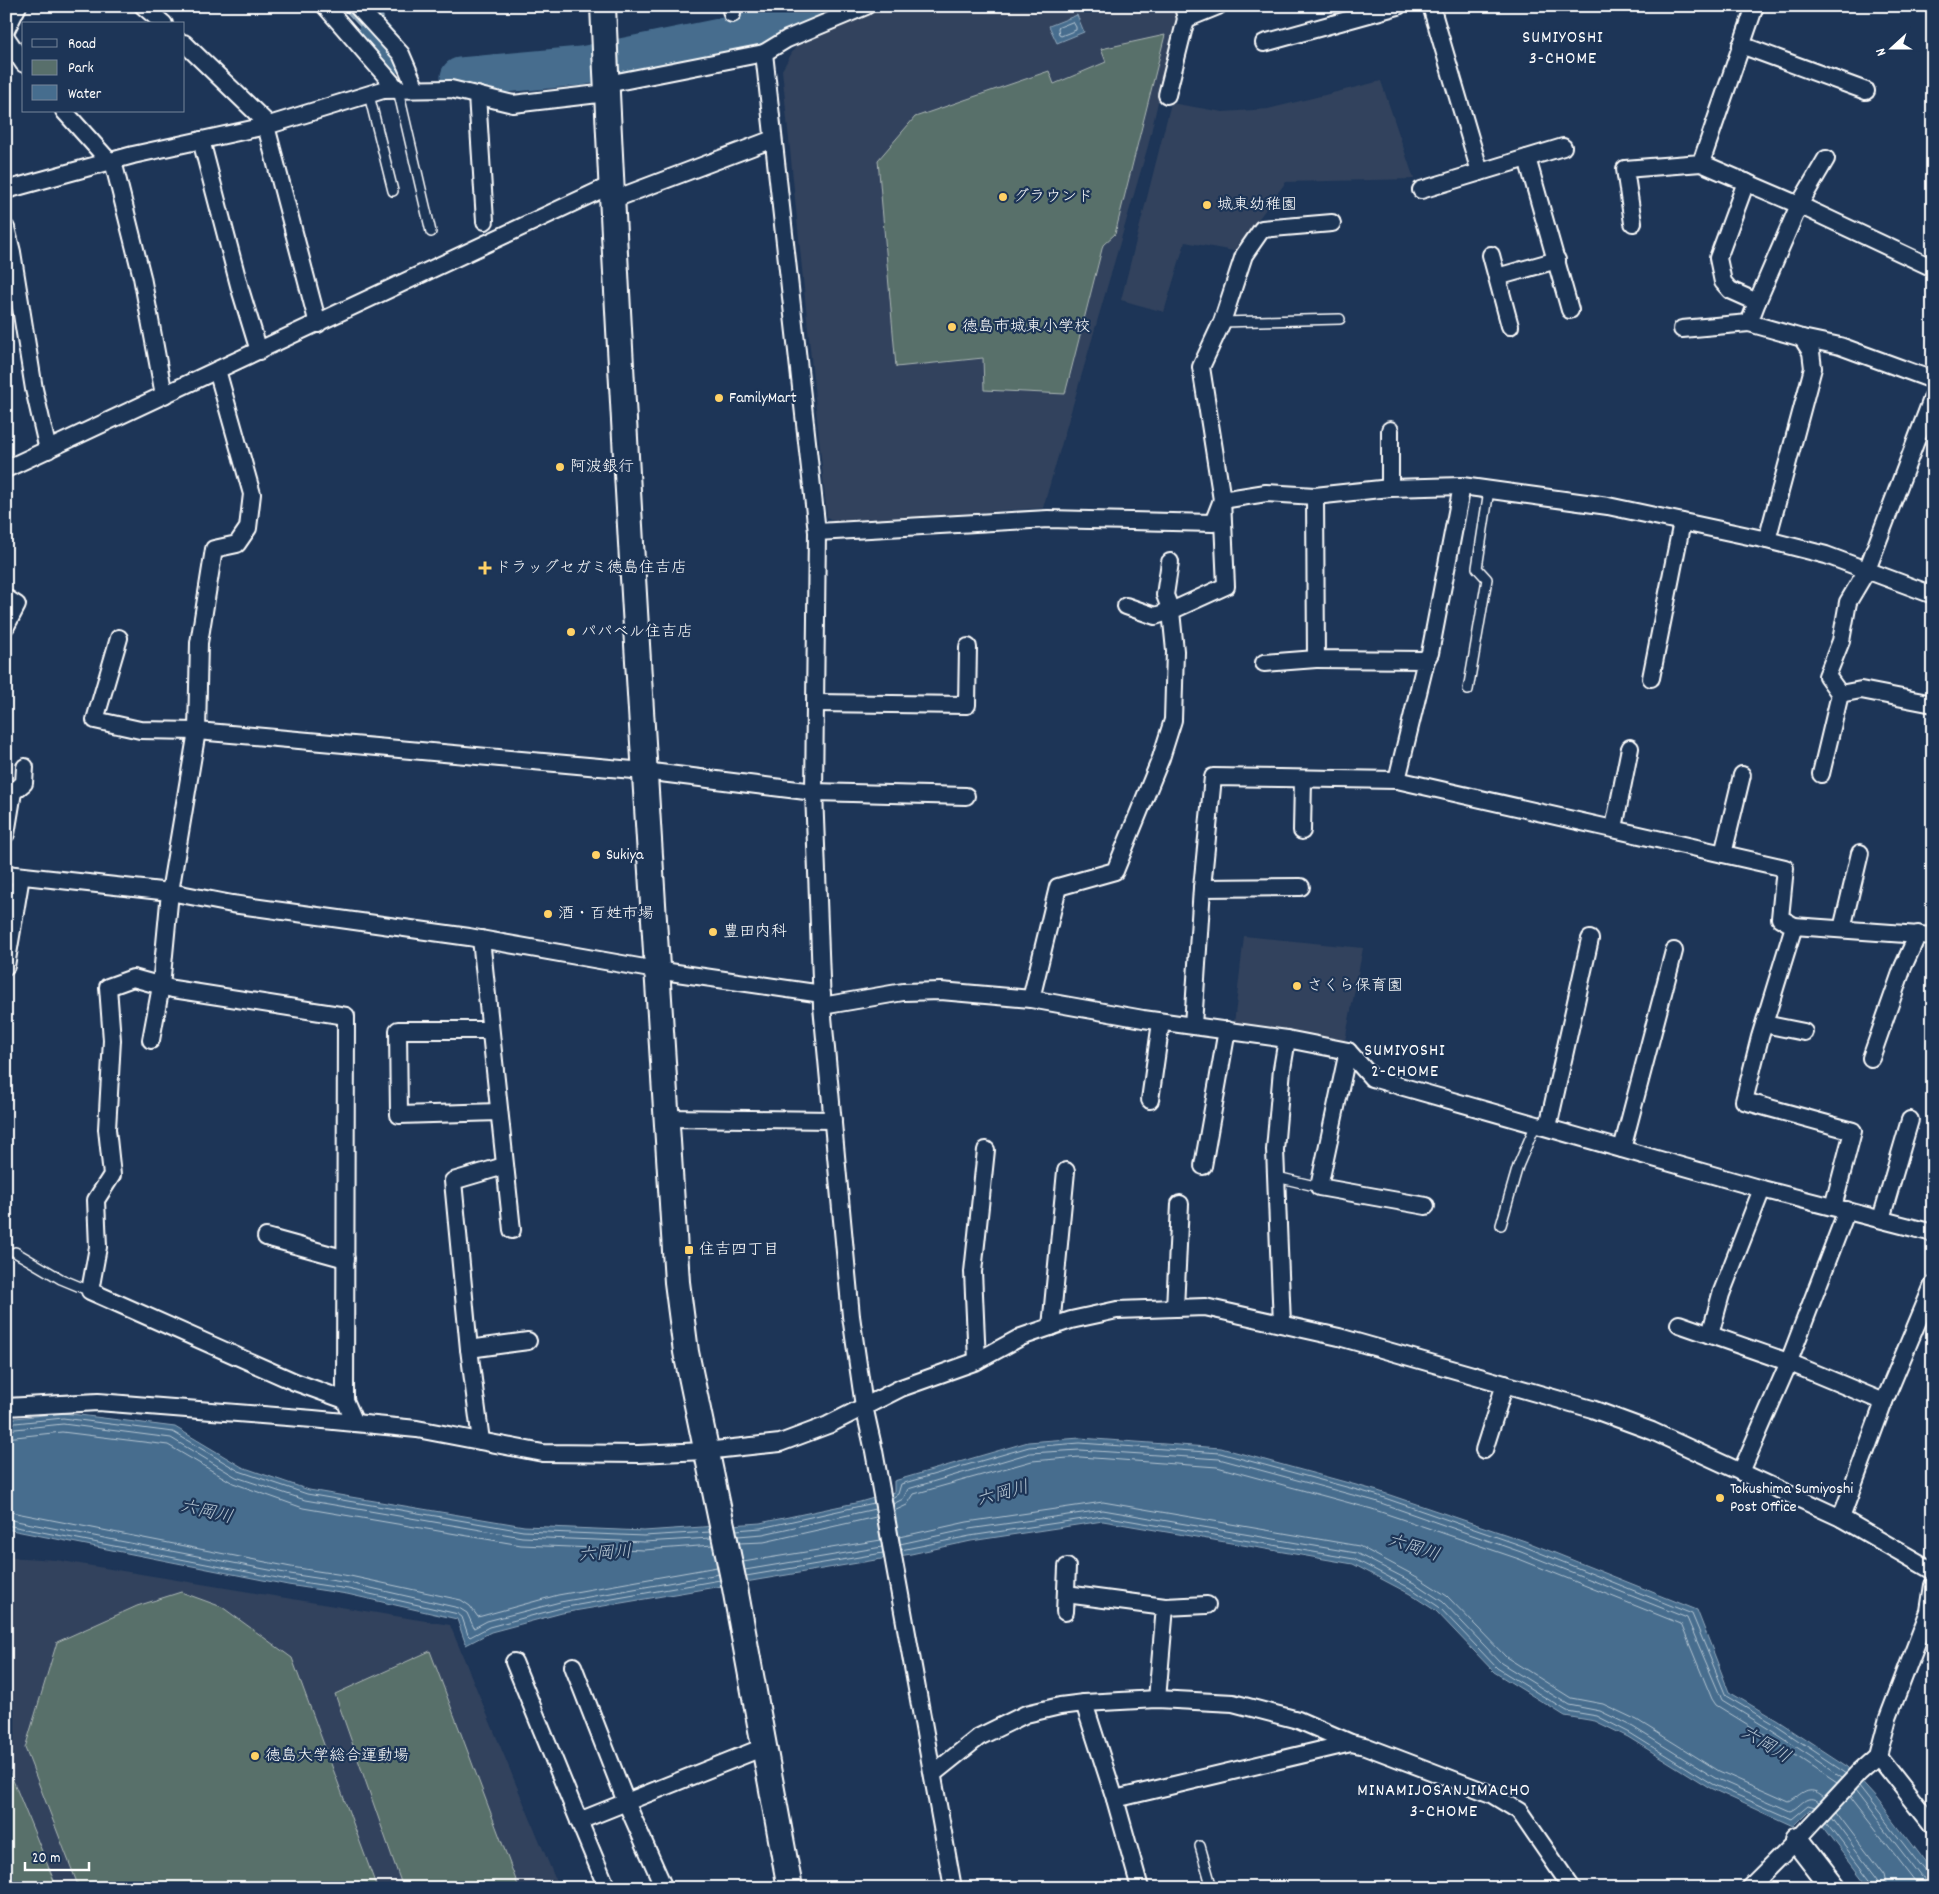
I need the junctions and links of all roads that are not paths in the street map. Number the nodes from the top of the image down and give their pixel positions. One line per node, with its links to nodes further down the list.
1 (18, 6): 13 (street)
2 (143, 6): 12 (street)
3 (325, 6): 21 (street)
4 (357, 6): 22 (street)
5 (603, 6): 20 (street)
6 (866, 6): 18 (street)
7 (1218, 6): 11 (street)
8 (1398, 6): 16 (street)
9 (1431, 6): 36 (street)
10 (1755, 6): 17 (street)
11 (1185, 13): 26 (street)
12 (162, 22)
13 (6, 30)
14 (6, 37): 19 (street)
15 (185, 44): 28 (street)
16 (1264, 44)
17 (1741, 45): 23 (street); 35 (street)
18 (764, 53): 20 (street); 29 (street)
19 (22, 61)
20 (606, 75): 25 (street); 41 (street)
21 (398, 90): 22 (street); 24 (street); 47 (lane)
22 (416, 90): 25 (street)
23 (1866, 91)
24 (369, 95): 28 (street); 40 (lane)
25 (478, 95): 43 (street)
26 (1167, 96)
27 (65, 112): 34 (street)
28 (267, 125): 30 (street); 57 (street)
29 (773, 139): 41 (street); 75 (street)
30 (201, 140): 34 (street); 61 (street)
31 (1563, 147): 32 (street)
32 (1527, 158): 36 (street); 49 (street)
33 (1826, 159): 42 (street)
34 (111, 161): 38 (street); 64 (street)
35 (1701, 163): 37 (street); 45 (street)
36 (1480, 172): 39 (street)
37 (1746, 182): 42 (street); 52 (street)
38 (6, 190)
39 (1421, 190)
40 (393, 191)
41 (611, 192): 57 (street); 97 (street)
42 (1799, 205): 50 (street); 52 (street)
43 (486, 221)
44 (1332, 223): 55 (street)
45 (1633, 223)
46 (6, 228): 67 (street)
47 (432, 232)
48 (1491, 255): 51 (street)
49 (1557, 260): 51 (street); 53 (street)
50 (1933, 268)
51 (1497, 277): 58 (street)
52 (1757, 302): 56 (street)
53 (1570, 310)
54 (1340, 320): 55 (lane)
55 (1222, 322): 73 (street)
56 (1749, 323): 59 (street); 60 (street)
57 (318, 324): 61 (street)
58 (1510, 326)
59 (1682, 329)
60 (1802, 338): 63 (street); 76 (street)
61 (259, 351): 62 (street)
62 (218, 370): 64 (street); 94 (street)
63 (1933, 380)
64 (164, 395): 67 (street)
65 (1933, 396): 78 (street)
66 (1390, 430): 70 (street)
67 (48, 450): 68 (street)
68 (6, 469)
69 (1462, 486): 70 (street); 71 (street); 87 (street)
70 (1390, 488): 72 (street)
71 (1490, 490): 74 (street); 90 (lane)
72 (1315, 496): 73 (street); 86 (street)
73 (1222, 500): 75 (street); 82 (street)
74 (1682, 522): 76 (street); 89 (street)
75 (817, 532): 92 (street)
76 (1767, 540): 78 (street)
77 (1170, 562): 82 (street)
78 (1867, 570): 79 (street); 91 (street)
79 (1933, 595)
80 (6, 598): 83 (street)
81 (1126, 606): 82 (street)
82 (1171, 611): 122 (street)
83 (6, 626)
84 (119, 638): 94 (street)
85 (968, 647): 92 (street)
86 (1316, 659): 87 (street); 88 (street)
87 (1426, 660): 101 (street)
88 (1264, 663)
89 (1650, 678)
90 (1468, 690)
91 (1840, 694): 93 (street); 98 (street)
92 (816, 703): 102 (street)
93 (1933, 704)
94 (198, 731): 97 (street); 112 (street)
95 (1630, 748): 104 (street)
96 (25, 767): 106 (street)
97 (644, 771): 102 (street); 120 (street)
98 (1821, 774)
99 (1742, 775): 107 (street)
100 (1303, 779): 101 (street); 105 (street); 111 (street)
101 (1397, 780): 104 (street)
102 (814, 792): 103 (street); 123 (street)
103 (966, 796)
104 (1614, 828): 107 (street)
105 (1302, 831)
106 (6, 834)
107 (1723, 854): 113 (street)
108 (1860, 854): 114 (street)
109 (14, 875): 112 (street); 119 (street)
110 (1301, 887): 111 (street)
111 (1202, 888): 126 (street)
112 (170, 892): 116 (street); 121 (street)
113 (1794, 926): 114 (street); 125 (street)
114 (1842, 929): 115 (street)
115 (1926, 935): 133 (street)
116 (481, 939): 120 (street); 127 (street)
117 (1590, 939): 139 (street)
118 (1674, 951): 140 (street)
119 (6, 966)
120 (656, 970): 123 (street); 136 (street)
121 (161, 986): 131 (street); 157 (street); 159 (street)
122 (1031, 999): 123 (street); 124 (street)
123 (822, 1000): 137 (street)
124 (1161, 1022): 126 (street); 134 (street)
125 (1764, 1024): 129 (street); 150 (street)
126 (1193, 1025): 128 (street)
127 (490, 1030): 135 (street); 135 (street)
128 (1227, 1030): 130 (street); 143 (street)
129 (1804, 1032)
130 (1287, 1039): 132 (street); 145 (street)
131 (151, 1040)
132 (1348, 1050): 139 (street); 146 (street)
133 (1871, 1058)
134 (1150, 1100)
135 (498, 1112): 142 (street)
136 (666, 1118): 137 (street); 177 (street)
137 (833, 1120): 172 (street)
138 (1910, 1120): 151 (street)
139 (1542, 1126): 140 (street); 152 (lane)
140 (1622, 1149): 147 (street)
141 (986, 1150): 167 (street)
142 (504, 1166): 153 (street); 166 (street)
143 (1203, 1166)
144 (1066, 1170): 163 (street)
145 (1276, 1177): 146 (lane); 161 (street)
146 (1318, 1186): 149 (street)
147 (1762, 1189): 150 (street); 164 (street)
148 (1180, 1204): 160 (street)
149 (1426, 1206)
150 (1840, 1209): 151 (street); 168 (street)
151 (1881, 1219): 154 (street)
152 (1501, 1225)
153 (512, 1230)
154 (1933, 1233)
155 (266, 1237): 157 (street)
156 (15, 1252): 159 (lane)
157 (346, 1259): 170 (street)
158 (1933, 1285): 171 (street)
159 (90, 1291): 170 (street)
160 (1174, 1308): 161 (street); 163 (street)
161 (1282, 1324): 169 (street)
162 (1679, 1324): 164 (street)
163 (1051, 1327): 167 (street)
164 (1710, 1335): 168 (street)
165 (528, 1341): 166 (street)
166 (469, 1349): 175 (street)
167 (977, 1361): 172 (street)
168 (1788, 1362): 171 (street); 178 (street)
169 (1505, 1384): 176 (street); 178 (street)
170 (345, 1400): 174 (street)
171 (1884, 1402): 179 (street)
172 (864, 1406): 177 (street); 195 (street)
173 (6, 1407): 174 (street)
174 (355, 1423): 175 (street)
175 (481, 1441): 177 (street)
176 (1484, 1450)
177 (705, 1451): 193 (street)
178 (1742, 1472): 179 (street)
179 (1842, 1518): 181 (street)
180 (1067, 1567): 183 (street)
181 (1933, 1571)
182 (1933, 1585): 187 (street)
183 (1066, 1594): 185 (street); 186 (street)
184 (1207, 1605): 185 (street)
185 (1166, 1607): 190 (street)
186 (1066, 1612)
187 (1931, 1612): 194 (street)
188 (514, 1662): 198 (street)
189 (573, 1666): 197 (street)
190 (1157, 1699): 191 (street); 192 (street)
191 (1084, 1703): 195 (street); 196 (street)
192 (1351, 1743): 196 (street); 208 (street)
193 (764, 1747): 197 (street); 204 (street)
194 (1878, 1756): 199 (street); 200 (street)
195 (934, 1773): 205 (street)
196 (1115, 1799): 206 (street)
197 (626, 1802): 198 (street); 203 (street)
198 (579, 1821): 202 (street)
199 (1933, 1826)
200 (1804, 1832): 209 (street); 210 (street)
201 (1200, 1846): 207 (lane)
202 (608, 1888)
203 (664, 1888)
204 (790, 1888)
205 (954, 1888)
206 (1140, 1888)
207 (1212, 1888)
208 (1572, 1888)
209 (1749, 1888)
210 (1834, 1888)

